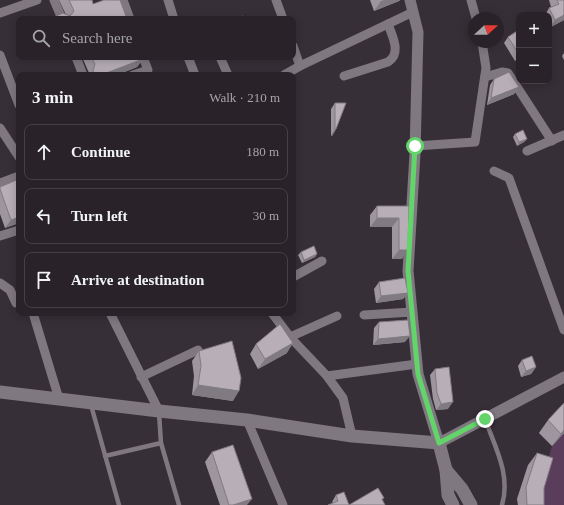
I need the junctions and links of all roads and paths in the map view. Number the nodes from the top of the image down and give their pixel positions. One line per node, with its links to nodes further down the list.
1 (37, 0): 10 (street)
2 (54, 0): 11 (street)
3 (124, 0): 12 (street)
4 (168, 0): 13 (street)
5 (276, 0): 14 (street)
6 (410, 0): 8 (street)
7 (471, 0): 9 (street)
8 (413, 12): 15 (street); 35 (street)
9 (474, 12)
10 (0, 13)
11 (61, 16)
12 (129, 16)
13 (173, 16)
14 (282, 16)
15 (388, 24): 23 (street); 29 (street)
16 (484, 48): 30 (street)
17 (0, 54): 31 (street)
18 (296, 55): 23 (street)
19 (77, 60): 24 (street)
20 (144, 60): 25 (street)
21 (189, 60): 26 (street)
22 (221, 60): 27 (street)
23 (300, 66): 28 (street)
24 (82, 72)
25 (142, 72)
26 (194, 72)
27 (227, 72)
28 (289, 72)
29 (344, 76)
30 (485, 77): 34 (street); 35 (street)
31 (16, 97)
32 (0, 128): 37 (street)
33 (564, 135): 34 (street)
34 (552, 141): 36 (street)
35 (415, 146): 47 (street)
36 (527, 151)
37 (16, 153)
38 (494, 171): 53 (street)
39 (16, 177): 40 (street)
40 (0, 183)
41 (16, 231): 42 (street)
42 (0, 236)
43 (322, 261): 44 (street)
44 (296, 275)
45 (0, 283): 46 (street)
46 (16, 303)
47 (412, 312): 48 (street); 56 (street)
48 (364, 315)
49 (34, 316): 61 (street)
50 (111, 316): 58 (street)
51 (274, 316): 54 (street)
52 (337, 316): 54 (street)
53 (564, 330)
54 (290, 336): 57 (street)
55 (198, 350): 58 (street)
56 (417, 364): 57 (street); 68 (street)
57 (327, 376): 66 (street)
58 (141, 377): 63 (street)
59 (564, 377): 64 (street)
60 (0, 392): 61 (main road)
61 (59, 399): 62 (main road)
62 (90, 403): 63 (main road); 69 (lane)
63 (159, 412): 65 (main road); 67 (lane)
64 (485, 419): 68 (street); 76 (lane)
65 (247, 420): 66 (main road); 73 (street)
66 (352, 436): 68 (main road)
67 (161, 443): 69 (lane); 72 (lane)
68 (439, 443): 70 (main road)
69 (105, 456): 71 (lane)
70 (446, 470): 74 (main road); 75 (main road)
71 (119, 505)
72 (179, 505)
73 (283, 505)
74 (453, 505)
75 (471, 505)
76 (502, 505)

